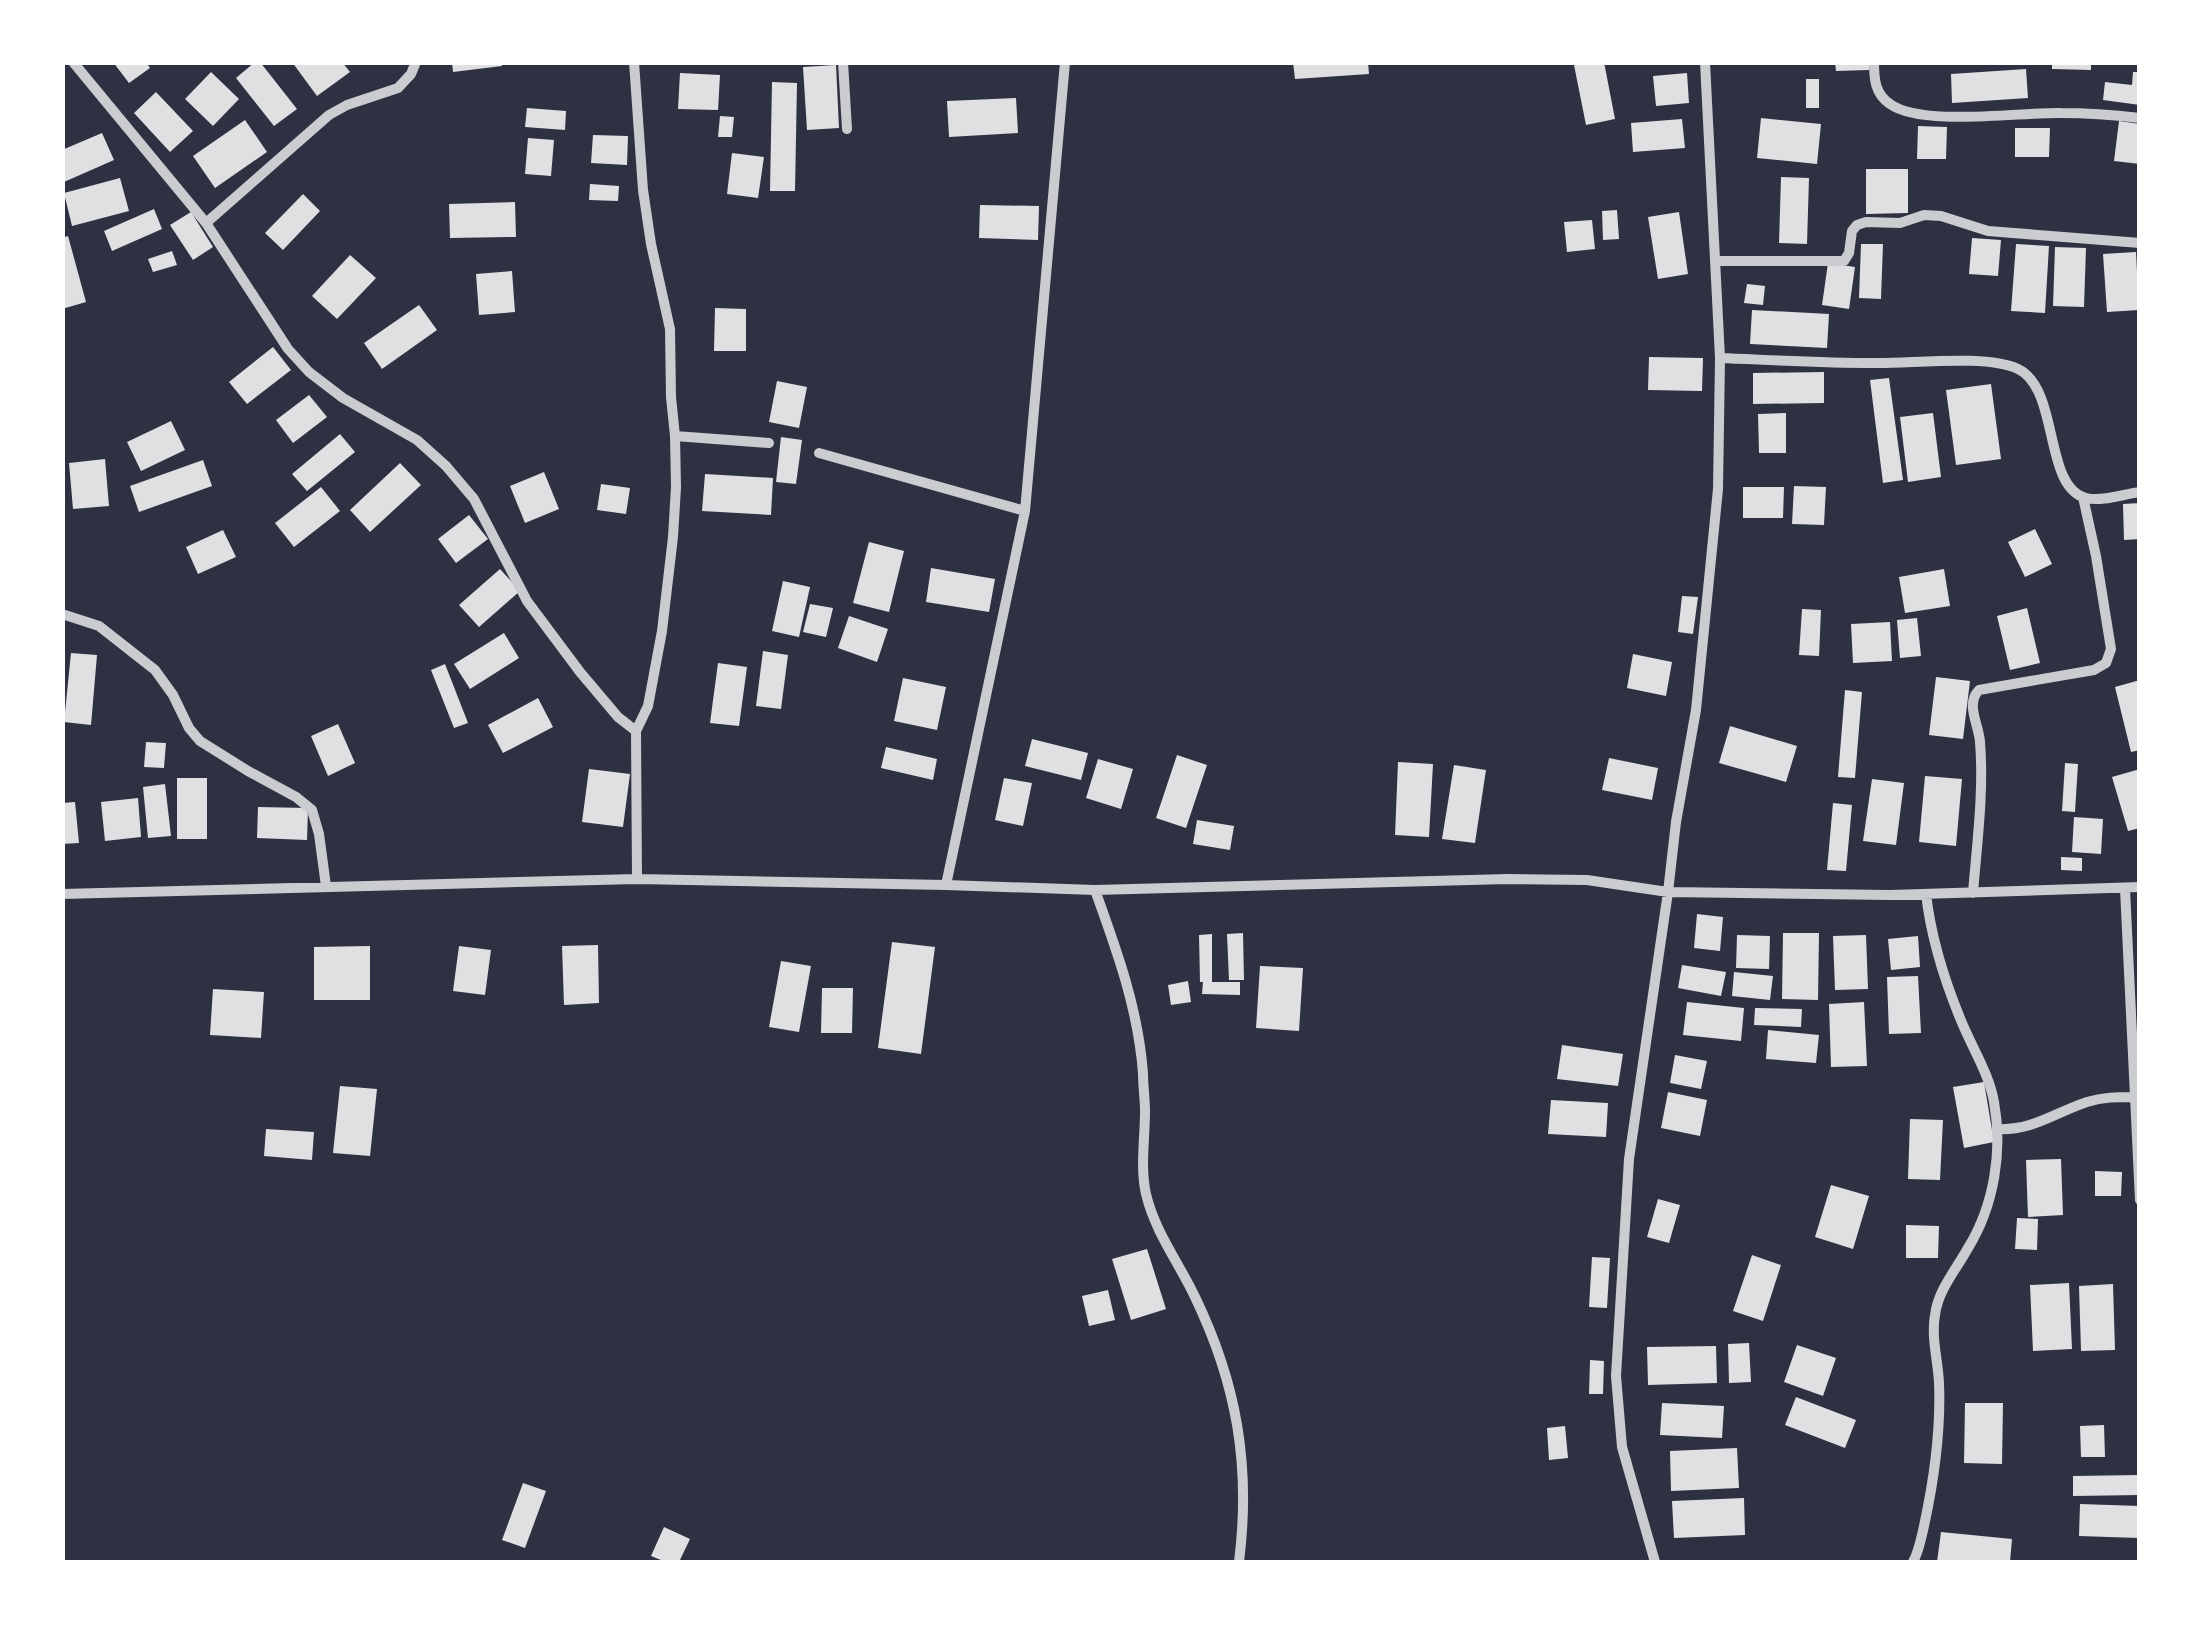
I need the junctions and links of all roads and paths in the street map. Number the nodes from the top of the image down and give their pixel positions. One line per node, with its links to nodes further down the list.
1 (416, 62): 10 (street)
2 (634, 62): 14 (street)
3 (843, 62): 9 (street)
4 (1065, 62): 19 (street)
5 (1705, 62): 12 (street)
6 (1874, 62): 8 (street)
7 (74, 63): 10 (street)
8 (2140, 118)
9 (847, 129)
10 (206, 222): 21 (street)
11 (2140, 242): 12 (street)
12 (1717, 261): 13 (street)
13 (1720, 358): 18 (street); 28 (street)
14 (675, 436): 15 (street); 21 (street)
15 (768, 444)
16 (819, 453): 19 (street)
17 (2140, 492): 18 (street)
18 (2083, 497): 29 (street)
19 (1025, 511): 23 (street)
20 (62, 614): 24 (street)
21 (636, 731): 22 (street)
22 (637, 879): 23 (street); 24 (street)
23 (946, 884): 27 (street)
24 (326, 886): 30 (street)
25 (2140, 887): 26 (street)
26 (2125, 889): 29 (street); 32 (street)
27 (1094, 890): 28 (street); 35 (street)
28 (1668, 892): 31 (street); 36 (street)
29 (1973, 893): 31 (street)
30 (62, 894)
31 (1926, 894): 33 (street)
32 (2134, 1097): 33 (street); 34 (street)
33 (1997, 1129): 37 (street)
34 (2140, 1200)
35 (1239, 1562)
36 (1655, 1562)
37 (1913, 1562)

